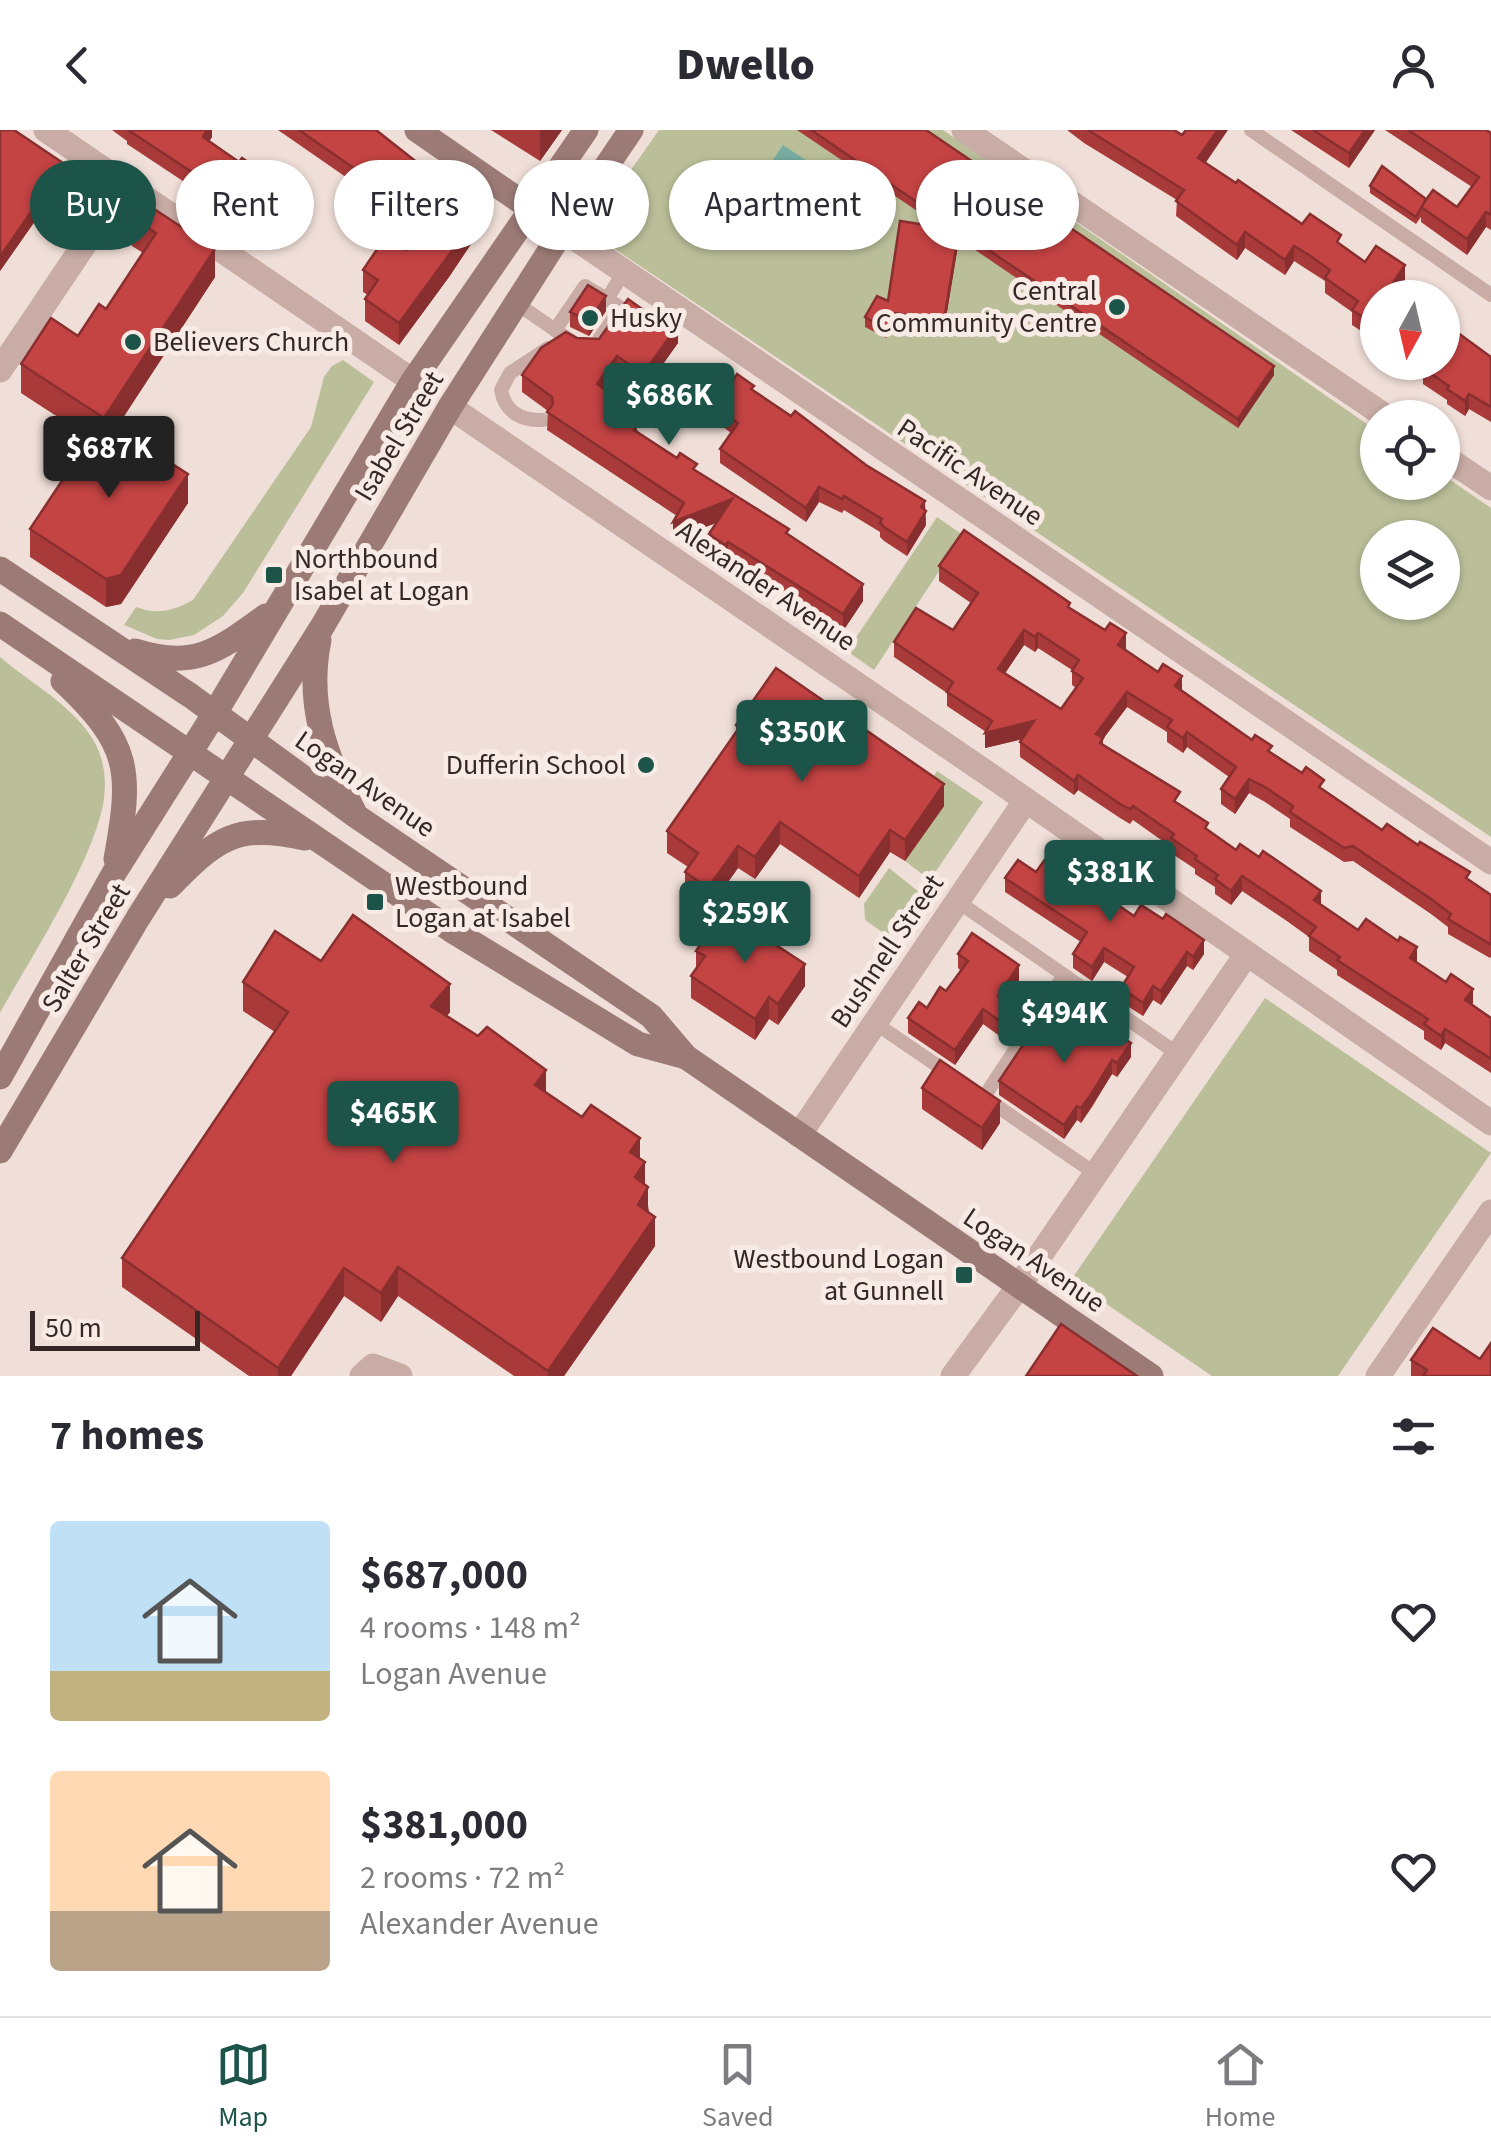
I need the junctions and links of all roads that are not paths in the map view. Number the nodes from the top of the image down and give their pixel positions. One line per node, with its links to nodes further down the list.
1 (46, 130): 7 (street)
2 (417, 130): 10 (main road, Pacific Avenue)
3 (586, 130): 8 (main road, Isabel Street)
4 (631, 130): 9 (main road, Isabel Street)
5 (964, 130): 23 (street)
6 (1250, 130): 17 (lane)
7 (90, 160)
8 (566, 160)
9 (611, 160)
10 (514, 197)
11 (156, 205): 22 (street)
12 (514, 237): 22 (main road, Isabel Street)
13 (81, 250): 21 (street)
14 (550, 250): 19 (main road, Isabel Street)
15 (592, 250): 16 (street, Pacific Avenue)
16 (624, 272): 18 (lane); 40 (street, Pacific Avenue)
17 (1491, 295)
18 (608, 299): 20 (lane); 20 (lane)
19 (516, 303): 20 (lane); 24 (main road, Isabel Street)
20 (570, 343): 25 (lane)
21 (0, 370)
22 (413, 381): 29 (main road, Isabel Street)
23 (1362, 400)
24 (450, 407): 31 (main road, Isabel Street); 37 (street, Alexander Avenue)
25 (543, 420)
26 (1460, 467): 27 (street)
27 (1491, 488)
28 (0, 569): 32 (main road, Logan Avenue)
29 (274, 610): 32 (main road); 33 (main road, Isabel Street)
30 (2, 625): 35 (main road, Logan Avenue); 41 (main road)
31 (322, 626): 34 (main road, Isabel Street); 38 (main road)
32 (106, 641): 33 (main road, Logan Avenue)
33 (215, 713): 34 (main road, Logan Avenue); 35 (main road, Isabel Street)
34 (252, 740): 36 (main road, Isabel Street); 38 (main road, Logan Avenue)
35 (190, 753): 36 (main road, Logan Avenue); 41 (main road, Salter Street)
36 (227, 778): 39 (main road, Logan Avenue); 43 (main road, Salter Street)
37 (1026, 800): 42 (street, Bushnell Street); 44 (street, Alexander Avenue)
38 (356, 816): 48 (main road, Logan Avenue)
39 (319, 841): 43 (main road); 48 (main road, Logan Avenue)
40 (1491, 862)
41 (114, 872): 49 (main road, Salter Street)
42 (957, 901): 45 (lane); 46 (street, Bushnell Street)
43 (138, 918): 53 (main road, Salter Street)
44 (1246, 955): 47 (street); 51 (street, Alexander Avenue)
45 (1064, 975): 47 (lane); 50 (lane)
46 (875, 1023): 50 (lane); 52 (street, Bushnell Street)
47 (1178, 1054): 54 (street)
48 (686, 1058): 52 (main road, Logan Avenue)
49 (0, 1077)
50 (984, 1098): 54 (lane)
51 (1491, 1124)
52 (799, 1135): 56 (main road, Logan Avenue)
53 (0, 1151)
54 (1096, 1174): 56 (street)
55 (1491, 1212): 61 (street)
56 (1019, 1286): 59 (street); 60 (main road, Logan Avenue)
57 (362, 1376): 58 (street)
58 (400, 1376)
59 (953, 1376)
60 (1151, 1376)
61 (1378, 1376)

